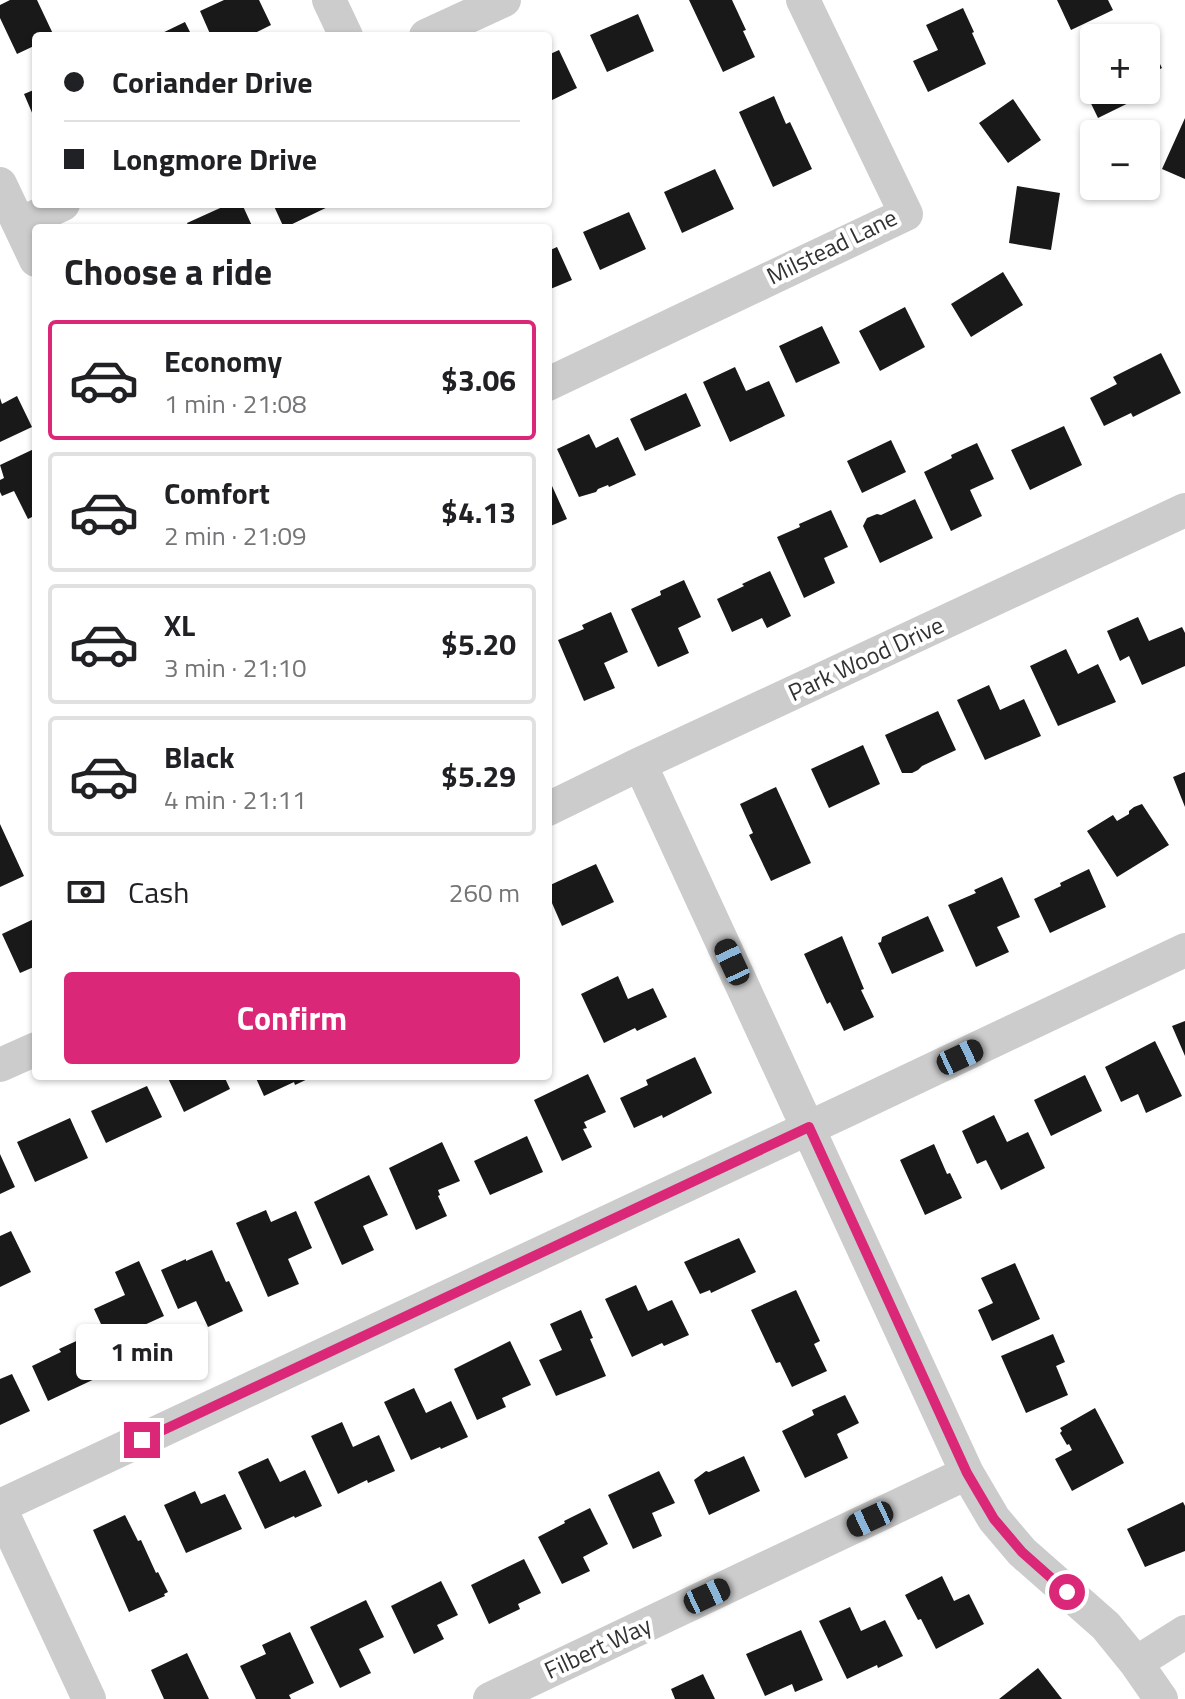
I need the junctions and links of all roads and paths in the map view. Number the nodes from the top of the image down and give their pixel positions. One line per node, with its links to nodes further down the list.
1 (329, 0): 4 (street)
2 (504, 0): 5 (street)
3 (803, 0): 10 (street, Milstead Lane)
4 (344, 32)
5 (435, 32)
6 (0, 184): 8 (street)
7 (54, 208): 8 (street)
8 (20, 224): 9 (street)
9 (32, 251)
10 (552, 382)
11 (1185, 510): 12 (street, Park Wood Drive)
12 (640, 764): 13 (street, Park Wood Drive); 17 (street)
13 (552, 807)
14 (1185, 950): 17 (street)
15 (32, 1051): 16 (street)
16 (0, 1065)
17 (809, 1127): 18 (street); 19 (street)
18 (967, 1473): 21 (street); 23 (street, Filbert Way)
19 (0, 1507): 22 (street)
20 (1185, 1632): 21 (street)
21 (1136, 1663): 24 (street)
22 (89, 1699)
23 (490, 1699)
24 (1161, 1699)

